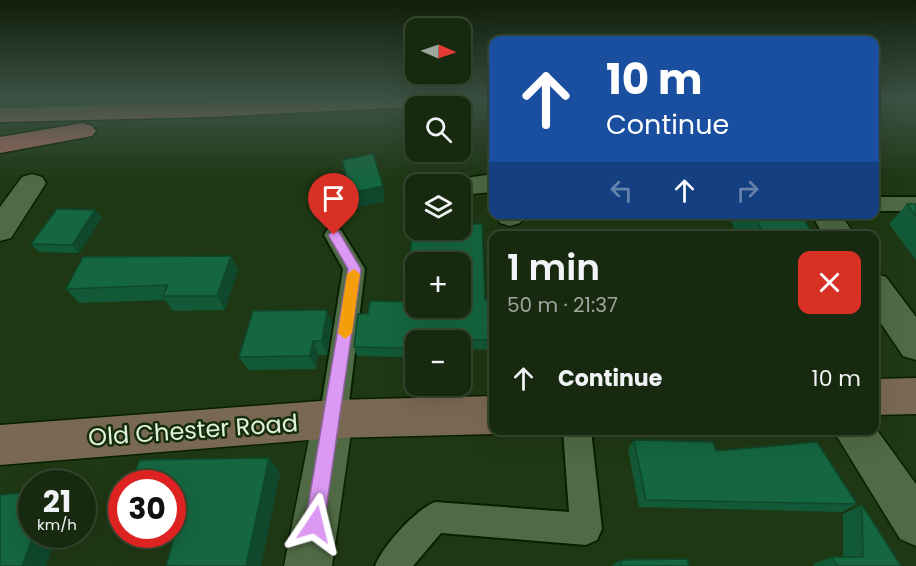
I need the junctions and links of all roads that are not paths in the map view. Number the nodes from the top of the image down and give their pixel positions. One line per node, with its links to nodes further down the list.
1 (108, 126): 2 (main road)
2 (0, 145)
3 (32, 183): 8 (street)
4 (489, 183): 5 (street)
5 (471, 185)
6 (879, 204): 7 (lane)
7 (916, 204)
8 (0, 230)
9 (334, 235): 15 (lane)
10 (879, 293): 11 (street)
11 (916, 345)
12 (916, 396): 13 (main road)
13 (879, 397)
14 (489, 416): 15 (main road, Old Chester Road)
15 (333, 418): 18 (main road, Old Chester Road); 20 (street)
16 (577, 435): 21 (lane)
17 (856, 435): 19 (street)
18 (0, 445)
19 (916, 523)
20 (308, 566)
21 (392, 566)

